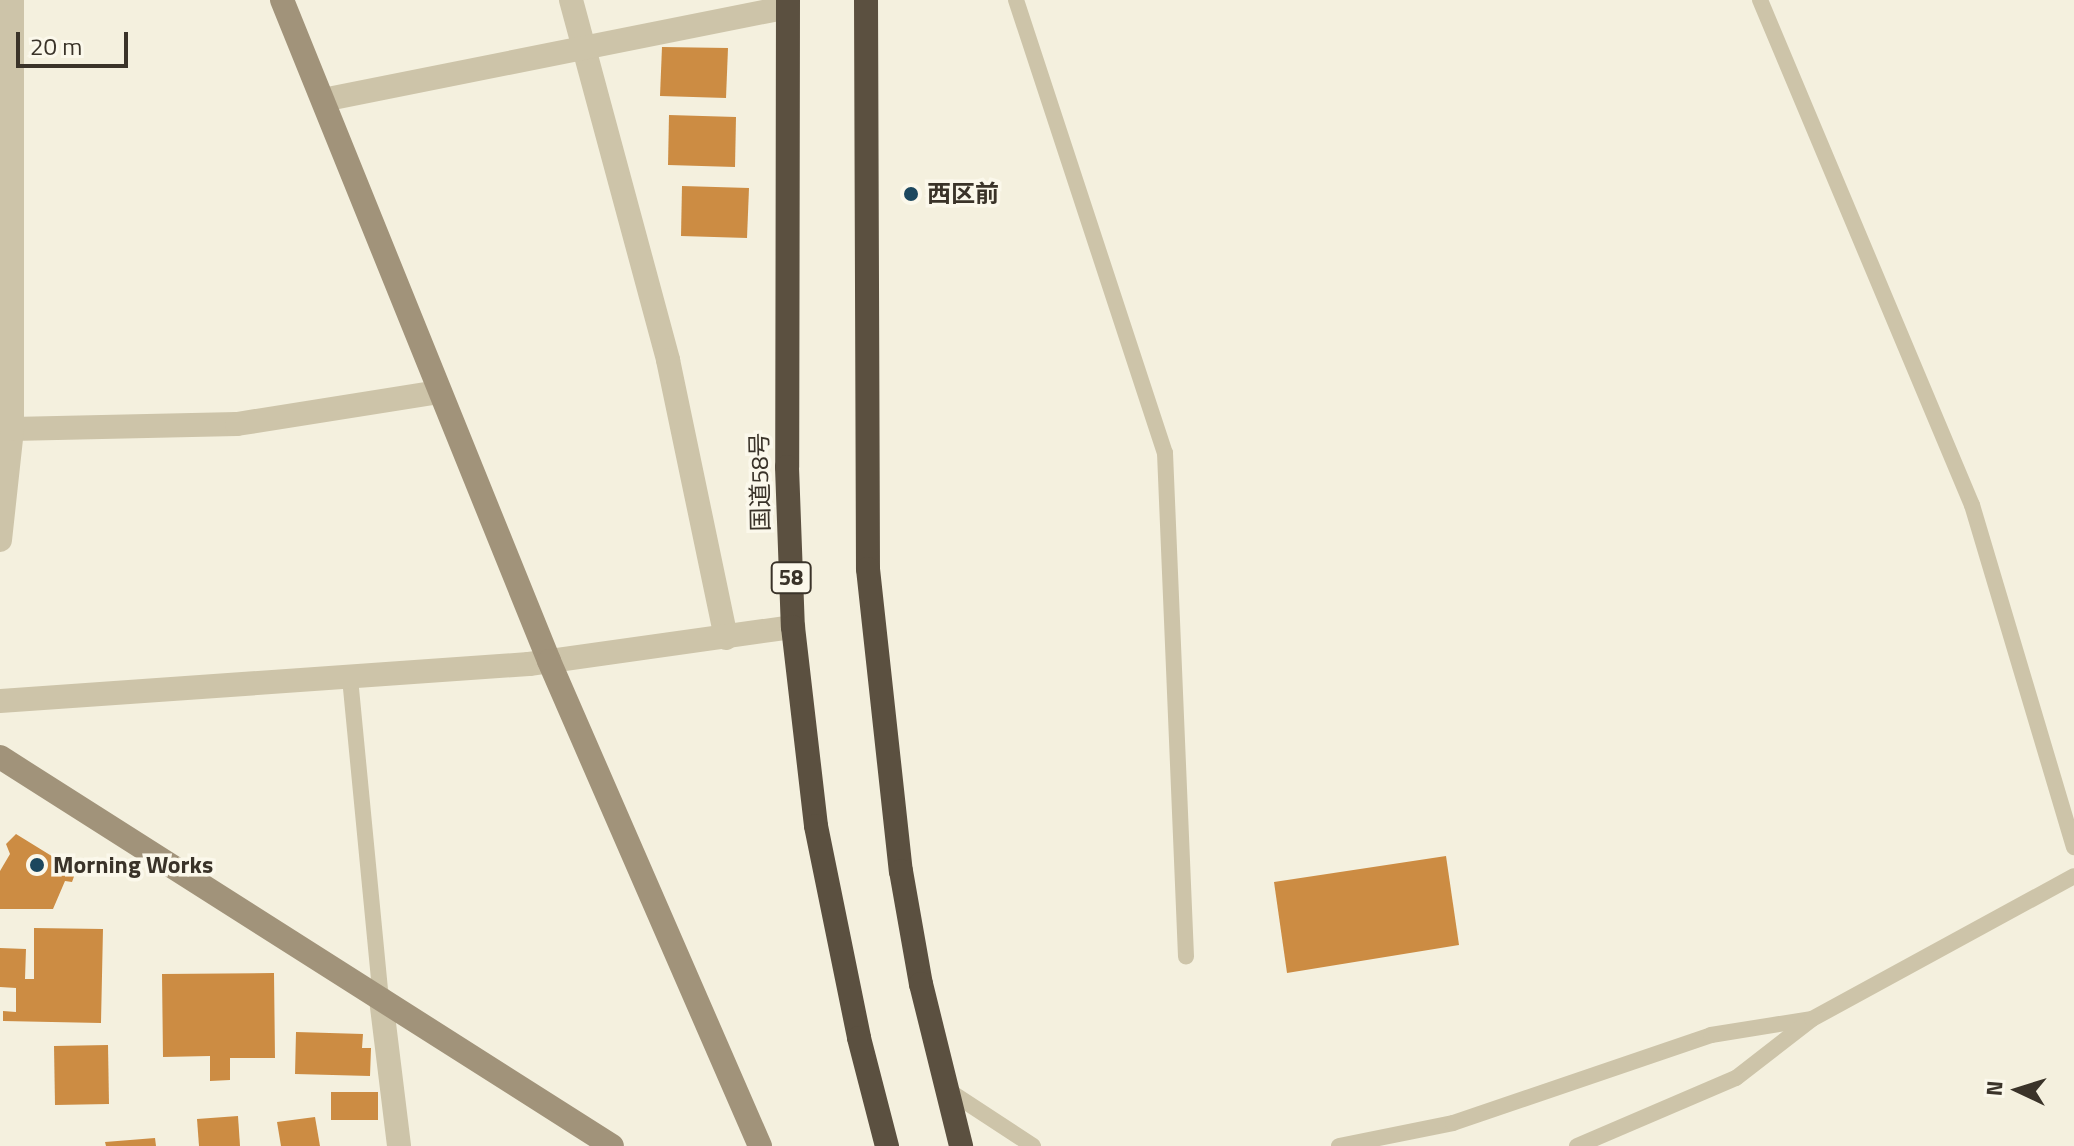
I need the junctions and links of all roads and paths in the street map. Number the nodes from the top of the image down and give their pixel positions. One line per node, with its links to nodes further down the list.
1 (12, 0): 10 (street)
2 (282, 0): 9 (street)
3 (571, 0): 8 (street)
4 (866, 0): 25 (highway)
5 (1016, 0): 22 (lane)
6 (1760, 0): 20 (lane)
7 (788, 4): 8 (street); 14 (highway, 国道58号 / 58)
8 (587, 47): 9 (street); 15 (street)
9 (323, 100): 11 (street)
10 (7, 198): 12 (street)
11 (439, 392): 12 (street); 16 (street)
12 (12, 429): 13 (street)
13 (0, 540)
14 (793, 627): 15 (street); 29 (highway, 国道58号 / 58)
15 (726, 638): 16 (street)
16 (549, 661): 17 (street); 28 (street)
17 (350, 678): 18 (street); 23 (lane)
18 (0, 701)
19 (0, 757): 23 (street)
20 (2074, 847)
21 (2074, 876): 24 (lane)
22 (1186, 957)
23 (381, 999): 26 (street); 27 (street)
24 (1812, 1019): 32 (lane); 33 (lane)
25 (946, 1089): 30 (highway); 31 (lane)
26 (399, 1146)
27 (612, 1146)
28 (760, 1146)
29 (887, 1146)
30 (961, 1146)
31 (1033, 1146)
32 (1339, 1146)
33 (1577, 1146)

